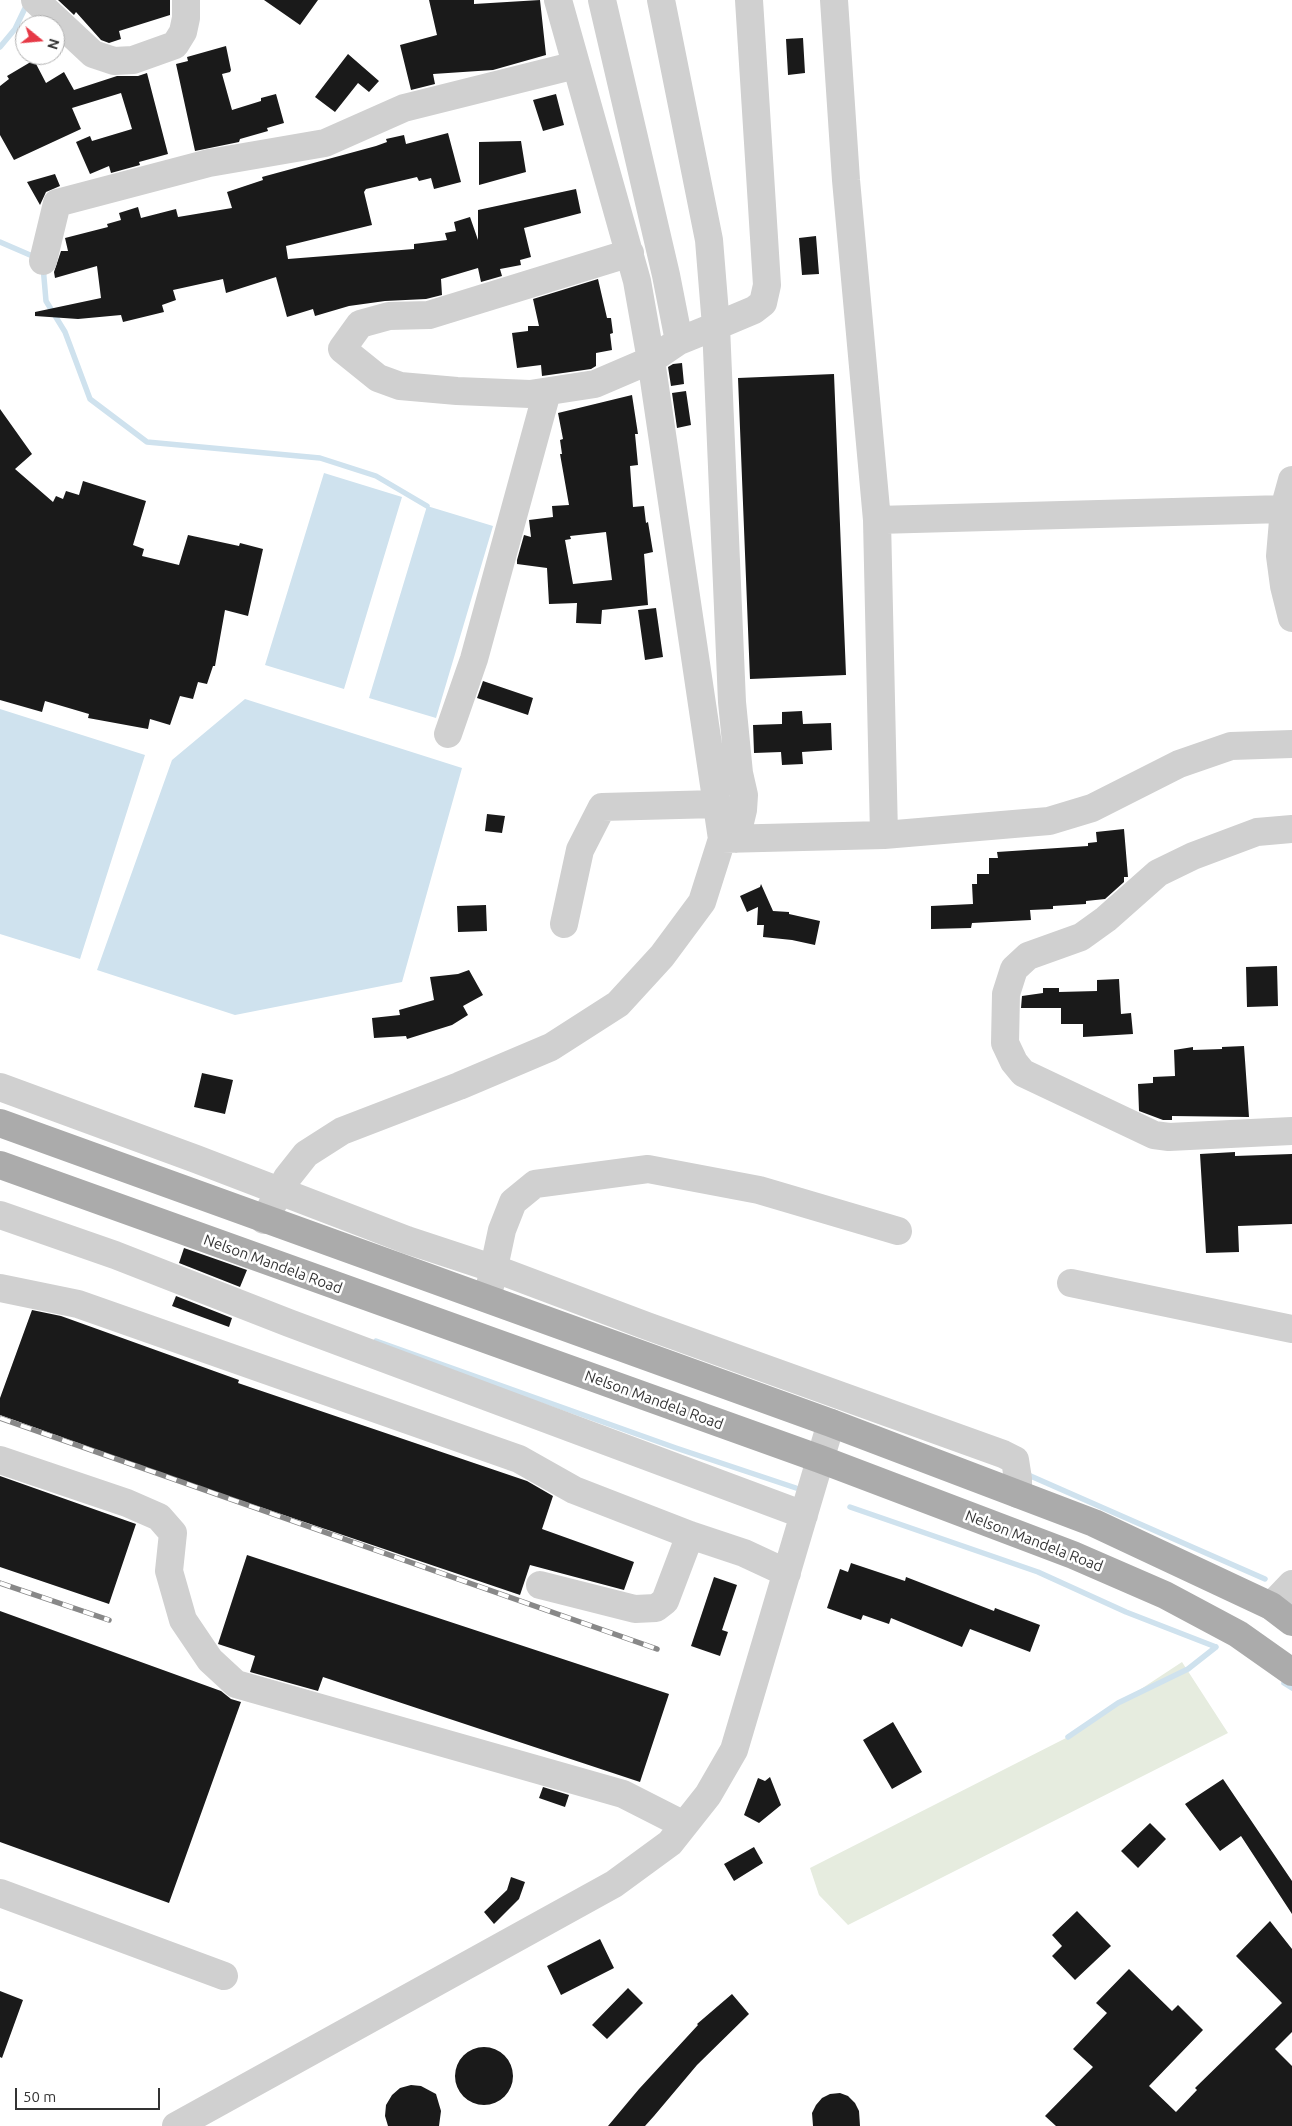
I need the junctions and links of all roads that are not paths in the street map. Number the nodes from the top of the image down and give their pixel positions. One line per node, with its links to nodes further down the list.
1 (35, 0): 2 (street)
2 (186, 0)
3 (558, 0): 8 (street)
4 (602, 0): 12 (street)
5 (662, 0): 11 (street)
6 (749, 0): 11 (street)
7 (834, 0): 17 (street)
8 (576, 65): 9 (street); 10 (street)
9 (630, 253): 13 (street); 14 (street)
10 (43, 261)
11 (716, 326): 12 (street); 24 (street)
12 (679, 341): 13 (street)
13 (651, 360): 14 (street); 21 (street)
14 (547, 392): 19 (street)
15 (1292, 480): 16 (street)
16 (1284, 509): 17 (street); 18 (street)
17 (877, 520): 23 (street)
18 (1292, 618)
19 (448, 734)
20 (1288, 739): 23 (street)
21 (717, 804): 24 (street); 25 (street)
22 (1292, 830): 28 (street)
23 (884, 835): 24 (street)
24 (729, 839): 30 (street)
25 (564, 924)
26 (0, 1087): 30 (street)
27 (0, 1124): 32 (main road)
28 (1292, 1131)
29 (0, 1165): 40 (main road, Nelson Mandela Road)
30 (280, 1192): 32 (street); 34 (street)
31 (0, 1215): 43 (street)
32 (264, 1220): 37 (main road)
33 (898, 1231): 34 (street)
34 (494, 1268): 37 (street); 42 (street)
35 (1071, 1283): 38 (street)
36 (0, 1288): 44 (street)
37 (487, 1300): 39 (main road)
38 (1292, 1329)
39 (831, 1424): 40 (street); 42 (main road)
40 (820, 1459): 43 (street); 50 (main road, Nelson Mandela Road)
41 (0, 1460): 51 (street)
42 (1018, 1494): 48 (main road)
43 (804, 1515): 45 (street)
44 (690, 1536): 45 (street); 47 (street)
45 (787, 1573): 51 (street)
46 (1292, 1584): 48 (street)
47 (540, 1585)
48 (1271, 1606): 49 (main road)
49 (1292, 1622)
50 (1292, 1672)
51 (684, 1825): 54 (street)
52 (0, 1893): 53 (street)
53 (224, 1976)
54 (176, 2126)

